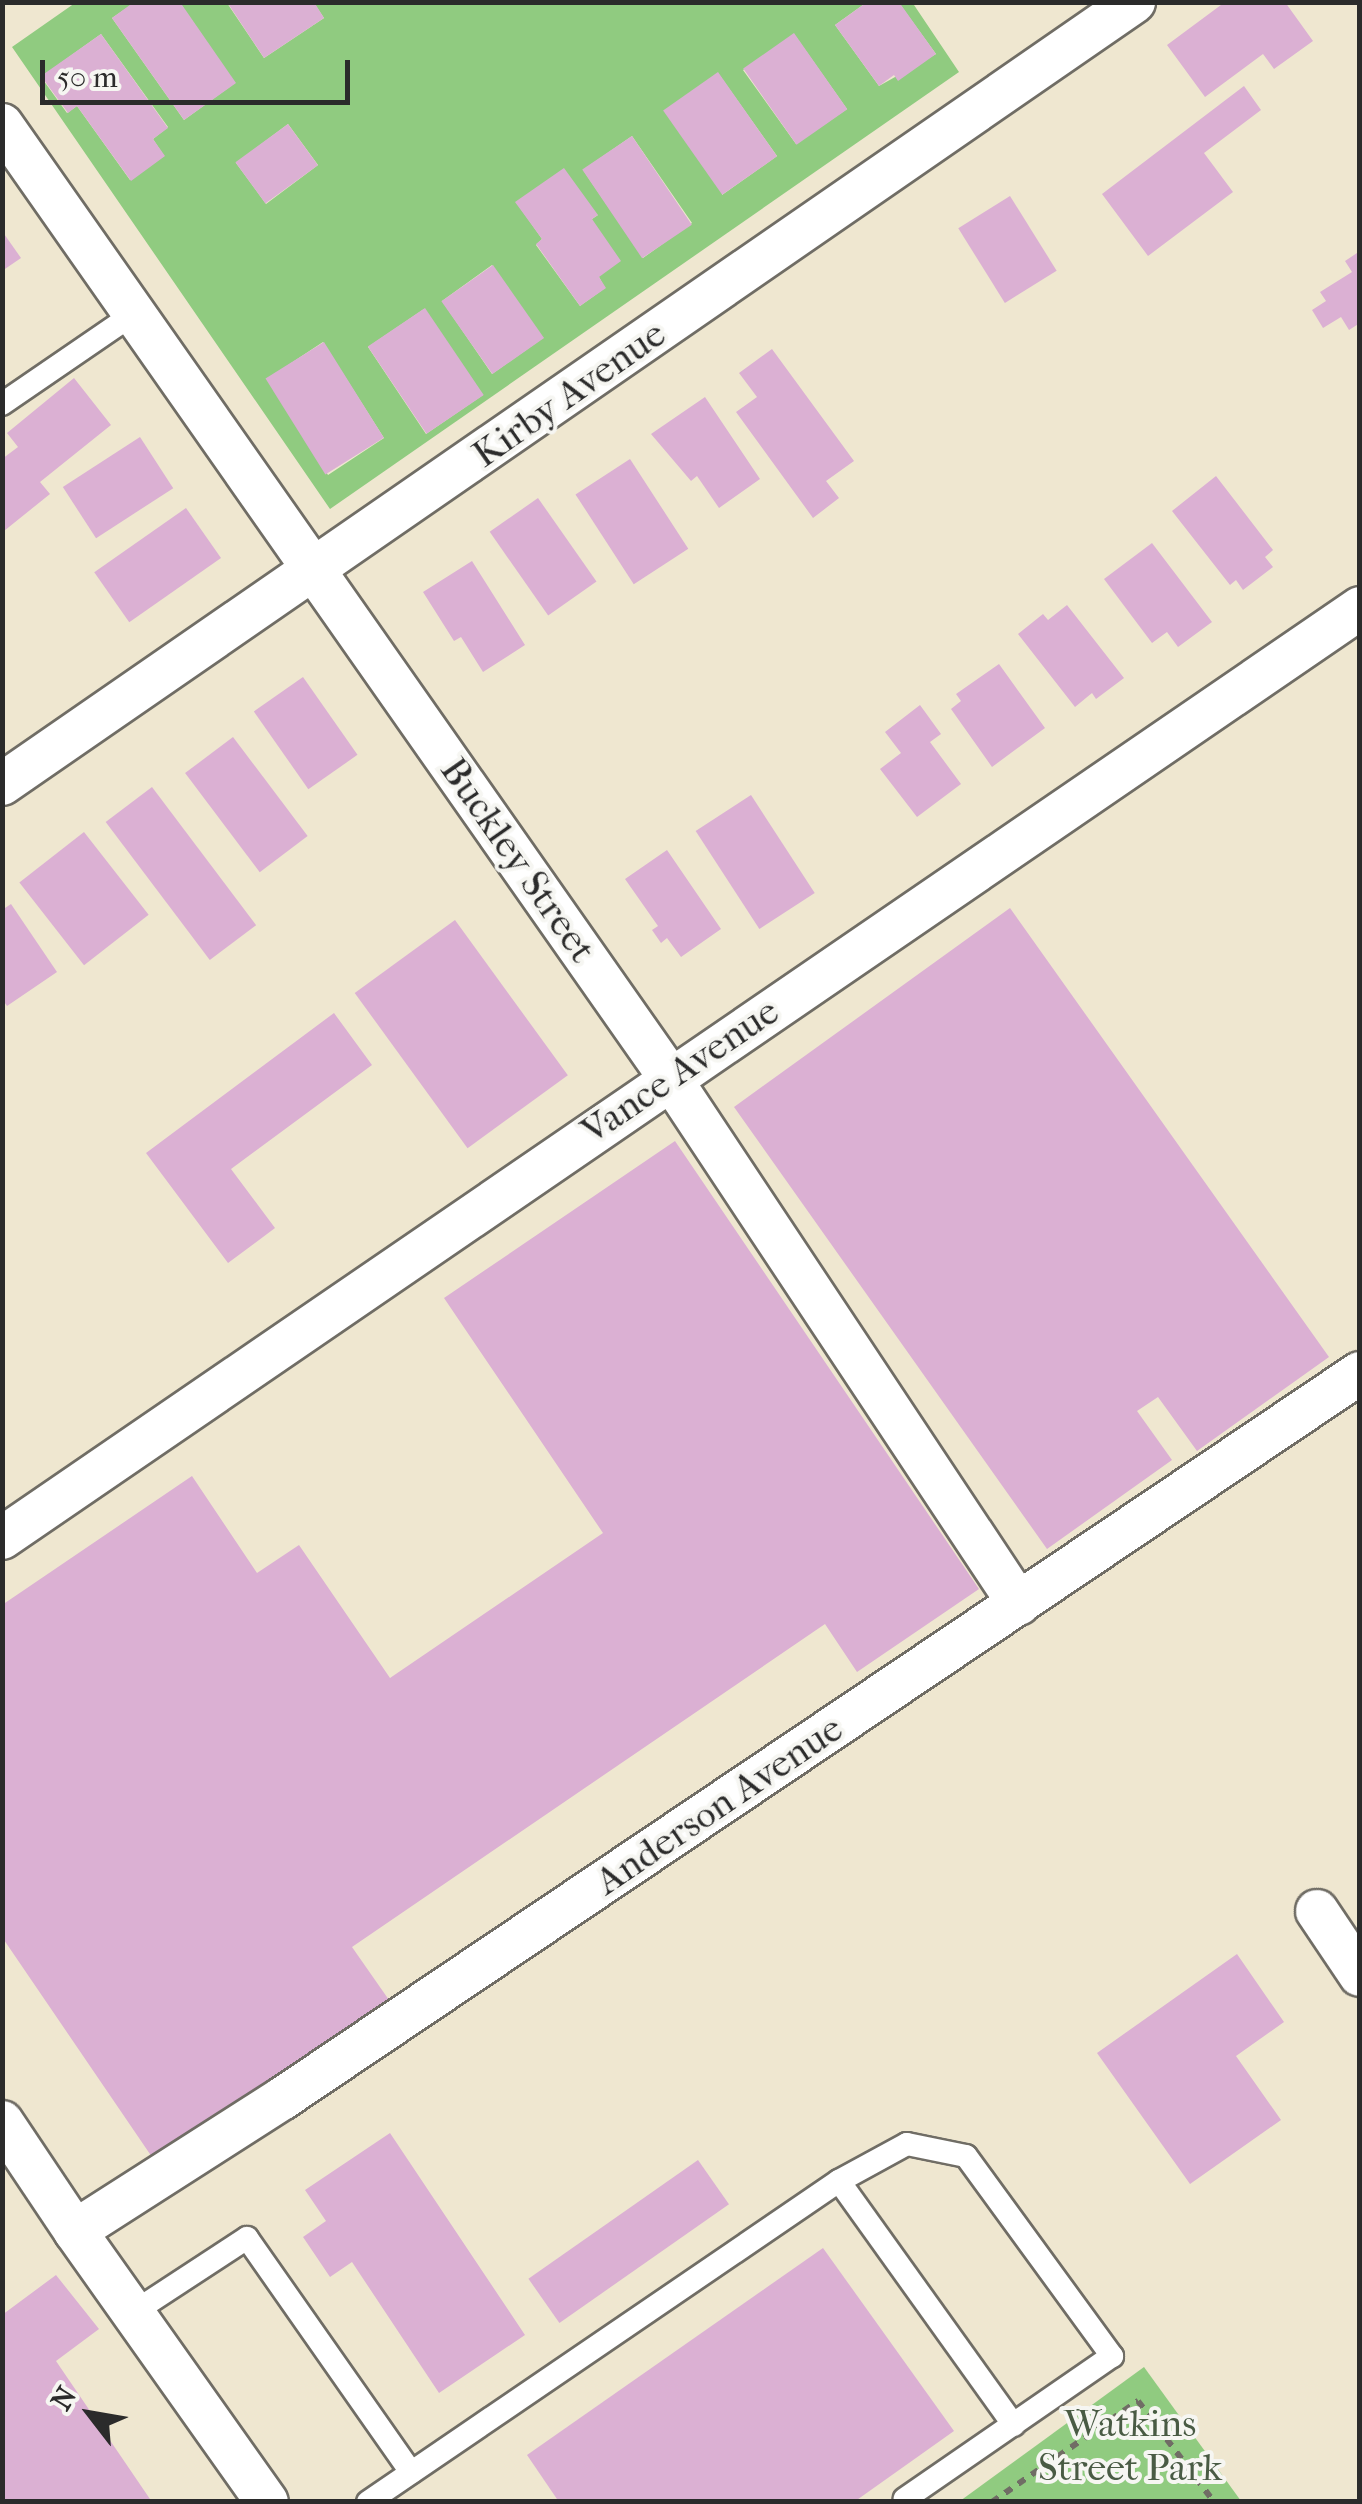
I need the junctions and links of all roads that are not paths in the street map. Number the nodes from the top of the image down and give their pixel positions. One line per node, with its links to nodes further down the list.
1 (1134, 2): 5 (street, Kirby Avenue)
2 (2, 124): 3 (street, Buckley Street)
3 (135, 313): 4 (lane); 5 (street, Buckley Street)
4 (2, 404)
5 (315, 570): 7 (street, Kirby Avenue); 8 (street, Buckley Street)
6 (1360, 608): 8 (street, Vance Avenue)
7 (2, 784)
8 (670, 1078): 10 (street, Vance Avenue); 11 (street, Buckley Street)
9 (1360, 1373): 11 (street, Anderson Avenue)
10 (2, 1538)
11 (1019, 1604): 16 (street, Anderson Avenue)
12 (1317, 1911): 13 (street)
13 (1360, 1974)
14 (2, 2122): 16 (street)
15 (839, 2181): 18 (lane); 18 (lane); 19 (lane)
16 (74, 2232): 17 (street)
17 (134, 2312): 19 (lane); 21 (street)
18 (1014, 2425): 20 (lane)
19 (411, 2472): 22 (lane)
20 (905, 2499)
21 (268, 2502)
22 (368, 2502)

